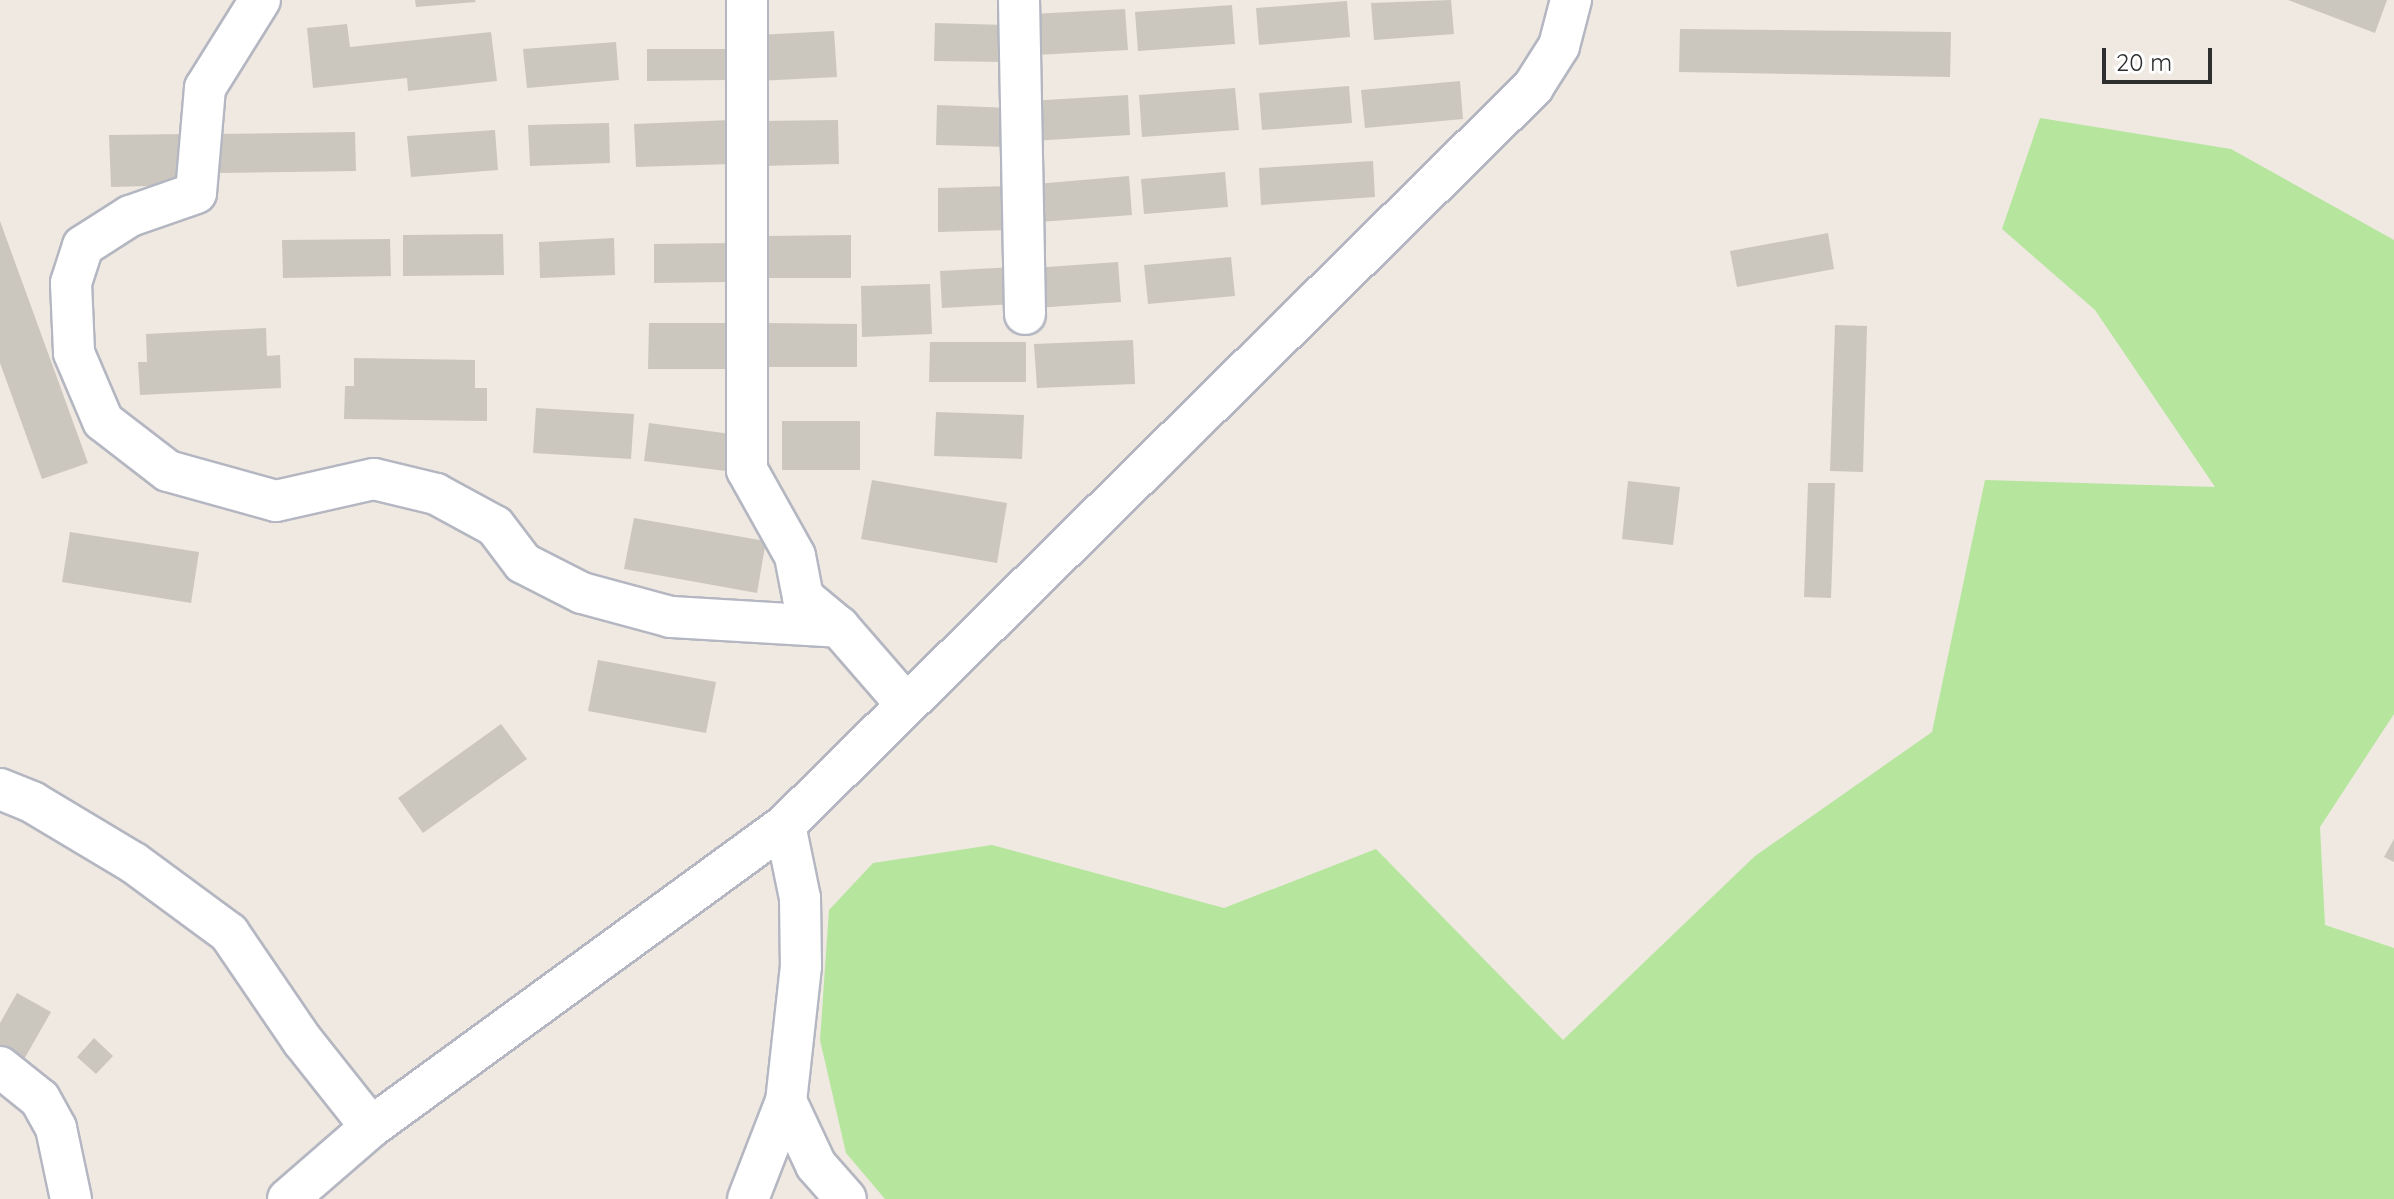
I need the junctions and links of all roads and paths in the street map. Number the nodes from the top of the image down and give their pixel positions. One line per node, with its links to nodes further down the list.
1 (260, 0): 6 (street)
2 (747, 0): 6 (street)
3 (1019, 0): 5 (street)
4 (1571, 0): 7 (street)
5 (1025, 314)
6 (839, 627): 7 (street)
7 (905, 703): 9 (street)
8 (0, 789): 12 (street)
9 (785, 825): 11 (street); 12 (street)
10 (0, 1067): 13 (street)
11 (786, 1101): 15 (street); 16 (street)
12 (371, 1127): 14 (street)
13 (71, 1199)
14 (288, 1199)
15 (748, 1199)
16 (846, 1199)

